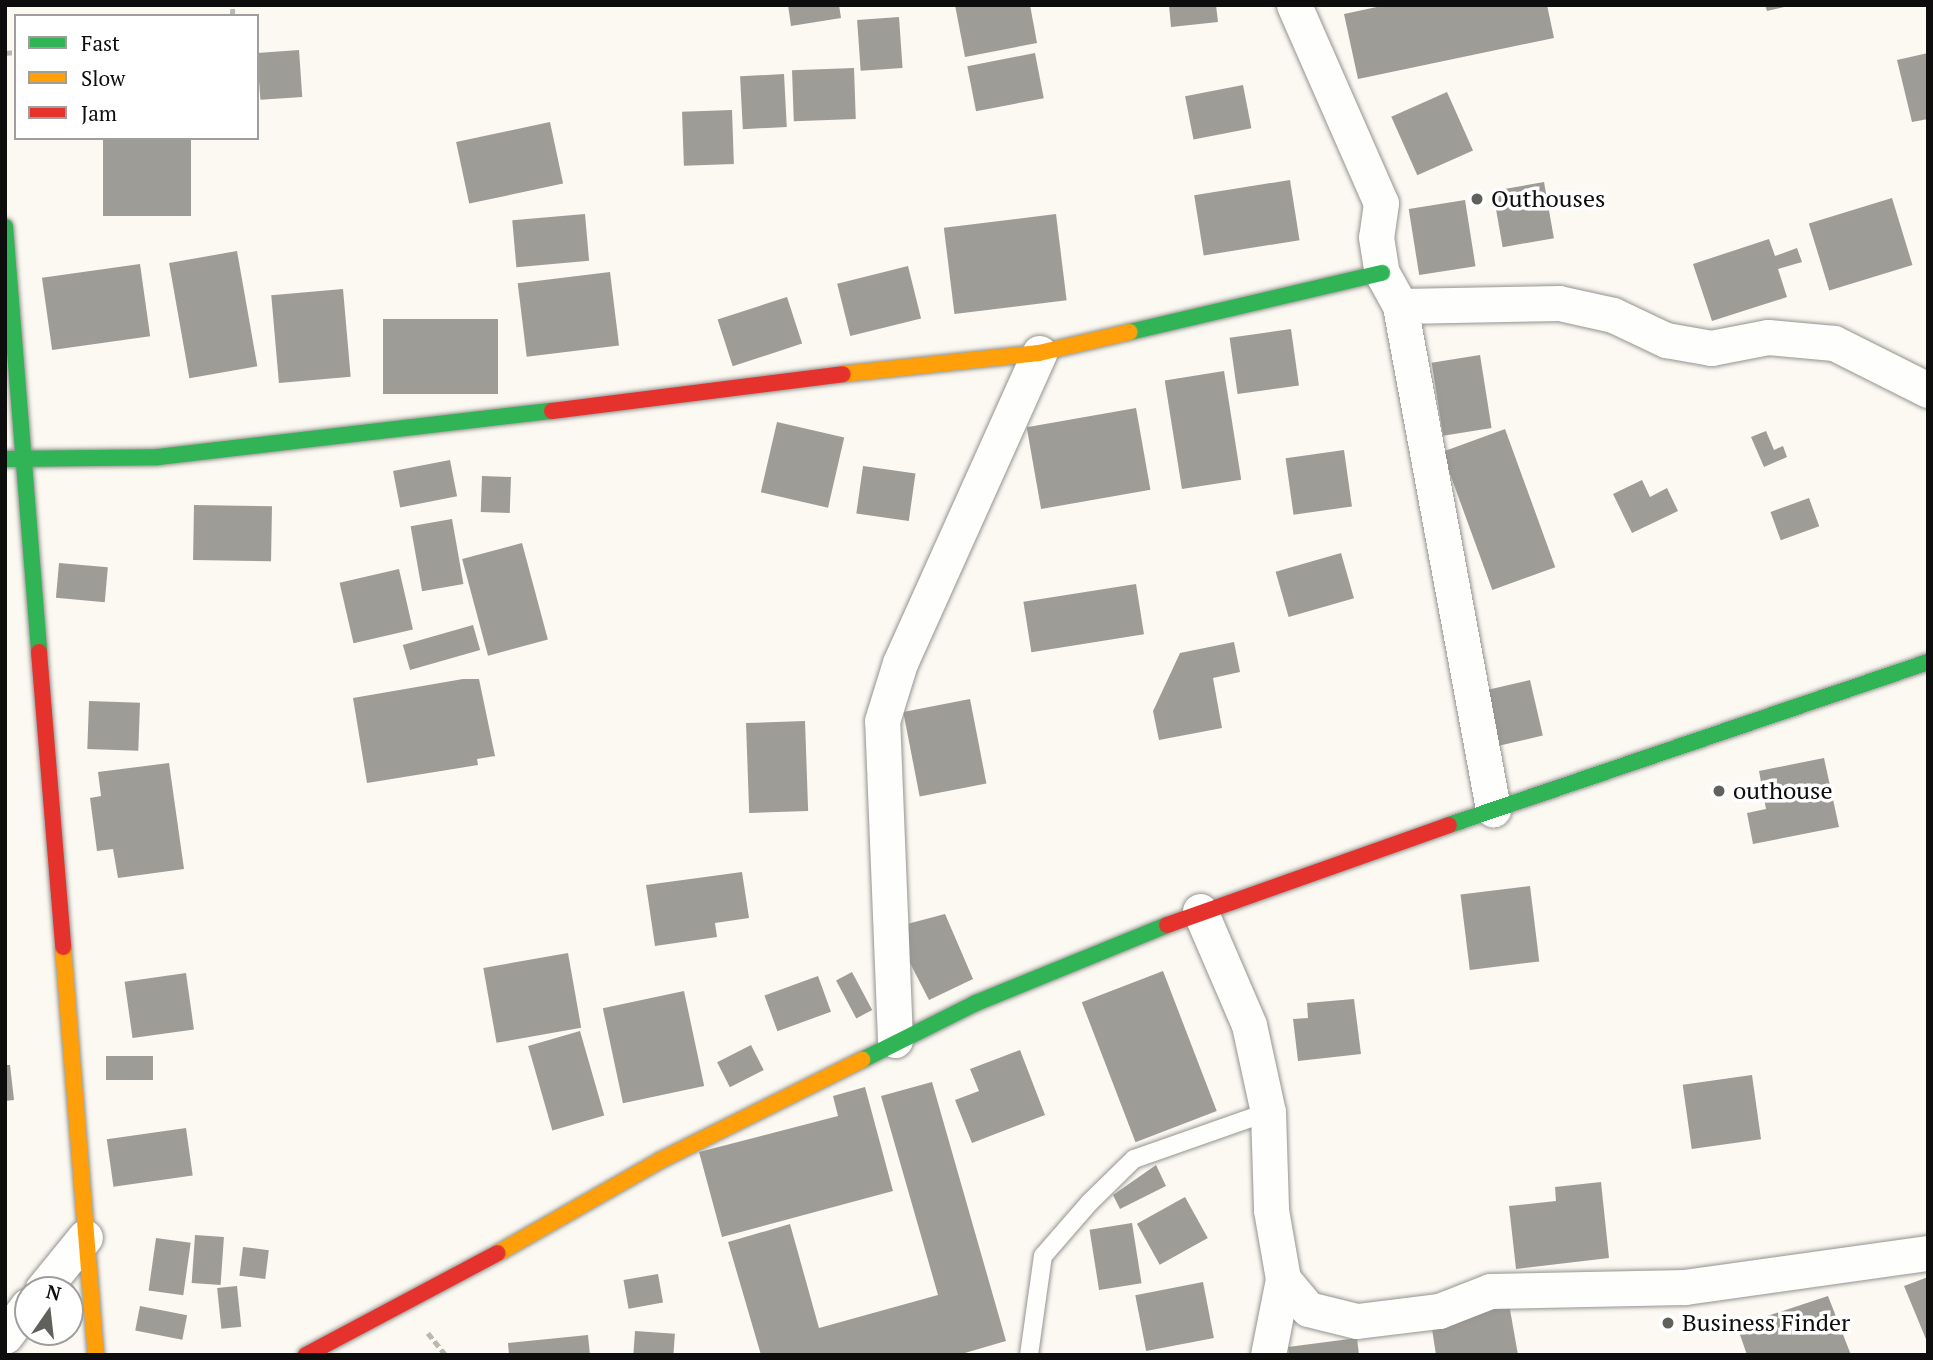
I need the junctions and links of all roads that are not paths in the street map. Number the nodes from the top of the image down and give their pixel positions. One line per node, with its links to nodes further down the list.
1 (1294, 5): 3 (street)
2 (5, 227): 8 (street)
3 (1382, 273): 4 (street); 5 (street)
4 (1399, 306): 6 (street); 10 (street)
5 (1039, 353): 8 (street); 12 (street)
6 (1928, 390)
7 (5, 458): 8 (street)
8 (24, 458): 14 (street)
9 (1928, 662): 10 (street)
10 (1493, 809): 11 (street)
11 (1200, 911): 12 (street); 13 (street)
12 (895, 1040): 19 (street)
13 (1268, 1112): 17 (street); 20 (lane)
14 (85, 1237): 16 (street); 18 (street)
15 (1928, 1253): 17 (street)
16 (53, 1276)
17 (1283, 1279): 21 (street)
18 (96, 1355)
19 (306, 1355)
20 (1029, 1355)
21 (1268, 1355)

